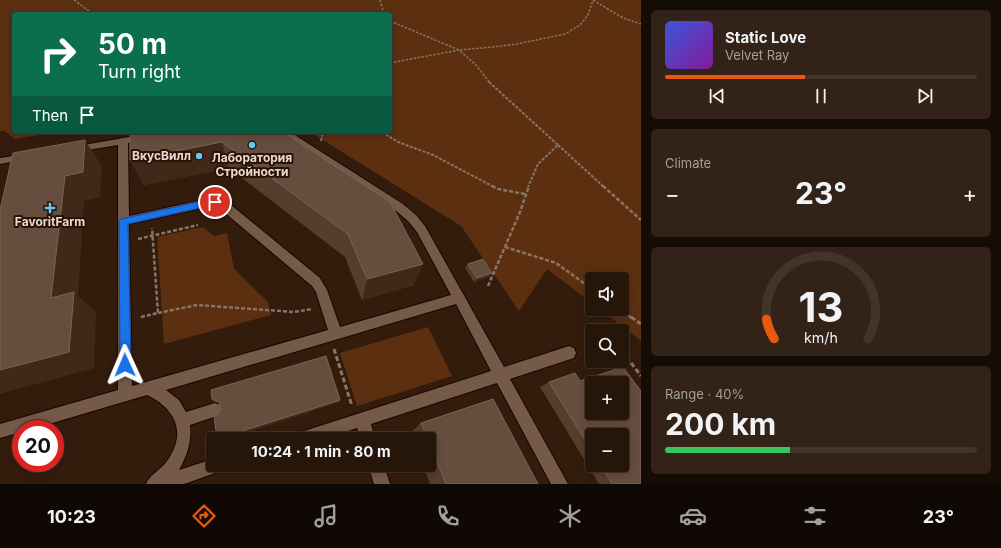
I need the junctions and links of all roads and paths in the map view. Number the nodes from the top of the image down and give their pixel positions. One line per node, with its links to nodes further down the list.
1 (74, 0): 4 (path)
2 (380, 0): 5 (path)
3 (593, 0): 7 (path); 8 (path)
4 (90, 12)
5 (383, 12)
6 (392, 22): 8 (path)
7 (641, 24)
8 (459, 50): 9 (path); 14 (path)
9 (392, 63)
10 (287, 134): 28 (lane)
11 (385, 134): 18 (path)
12 (138, 139): 13 (lane)
13 (123, 141): 15 (lane); 21 (lane)
14 (558, 145): 18 (path); 20 (path)
15 (69, 150)
16 (38, 155): 17 (lane)
17 (0, 161)
18 (525, 194): 25 (path)
19 (152, 215): 21 (lane); 23 (path); 29 (lane)
20 (641, 220)
21 (124, 221): 24 (lane)
22 (198, 225): 23 (path)
23 (153, 235): 24 (path); 30 (path)
24 (124, 242): 32 (lane)
25 (504, 247): 26 (path); 27 (path)
26 (585, 284)
27 (488, 286)
28 (459, 298): 34 (lane); 37 (lane)
29 (326, 306): 30 (path); 34 (lane)
30 (158, 313): 32 (path)
31 (629, 316): 33 (path)
32 (125, 322): 40 (lane)
33 (641, 324)
34 (332, 335): 39 (lane); 43 (path)
35 (569, 353): 37 (lane)
36 (629, 360): 38 (path)
37 (500, 375): 43 (lane); 52 (lane)
38 (641, 376)
39 (148, 388): 40 (lane); 42 (lane)
40 (126, 395): 44 (lane)
41 (215, 410): 42 (lane)
42 (183, 420): 49 (lane)
43 (359, 420): 45 (lane); 46 (lane)
44 (0, 431)
45 (322, 432)
46 (365, 432)
47 (206, 469): 50 (lane)
48 (378, 472): 51 (lane)
49 (154, 484)
50 (159, 484)
51 (382, 484)
52 (560, 484)

